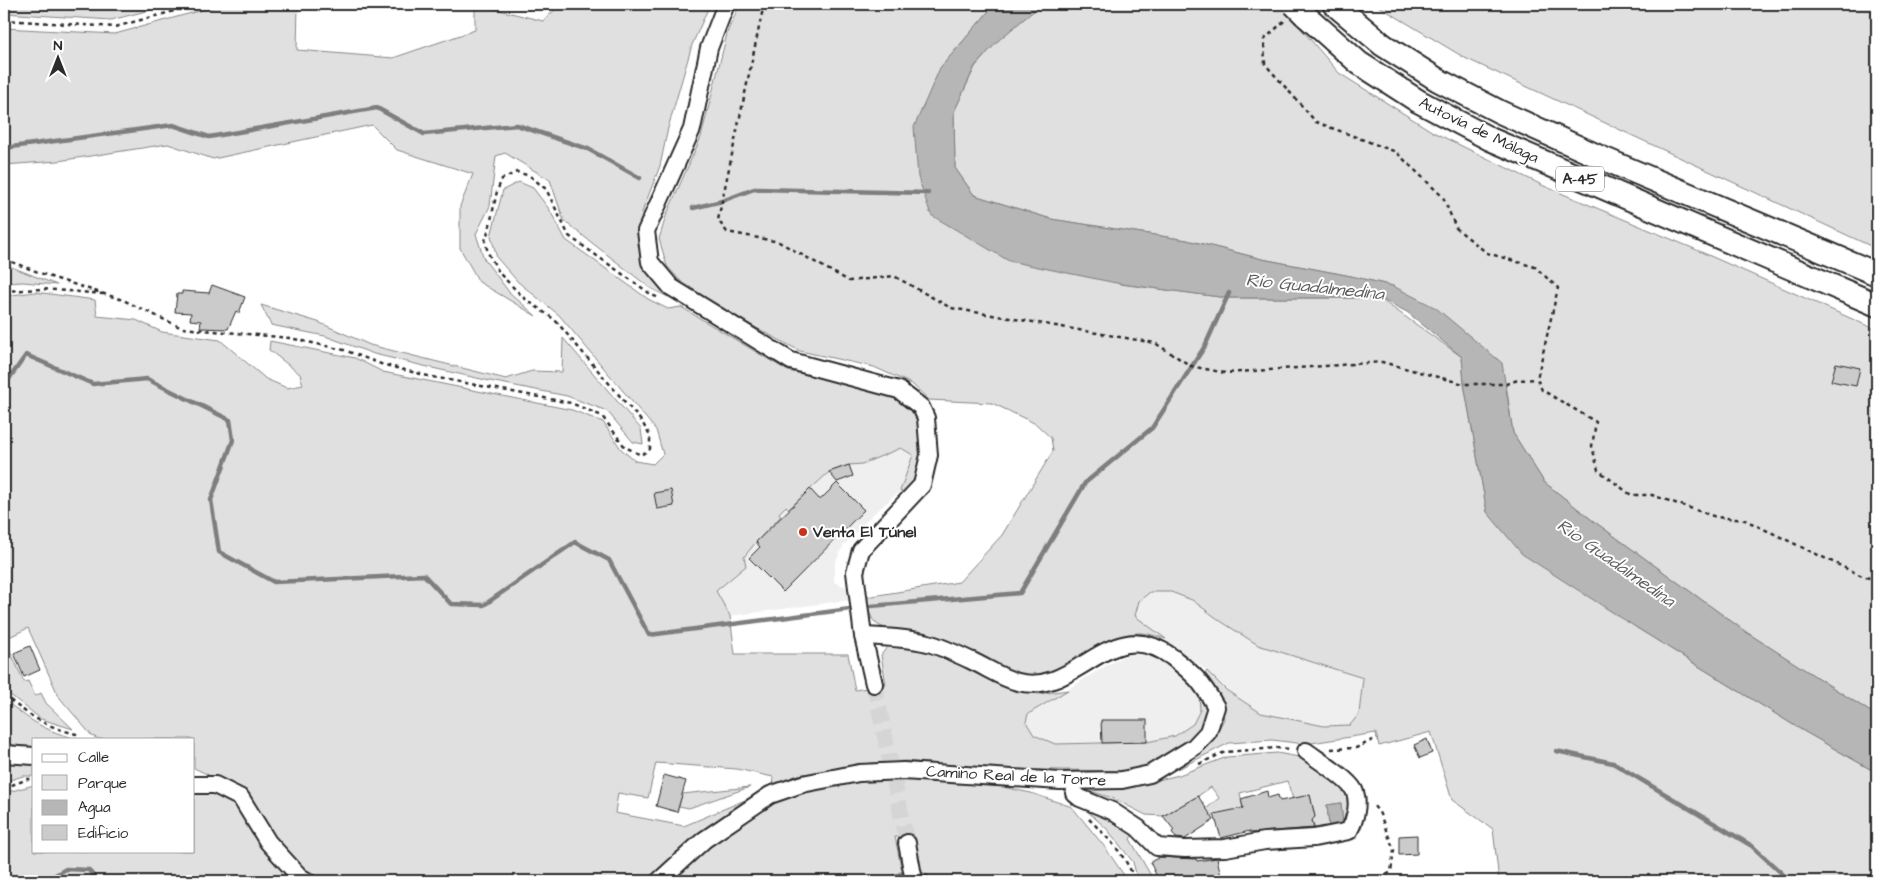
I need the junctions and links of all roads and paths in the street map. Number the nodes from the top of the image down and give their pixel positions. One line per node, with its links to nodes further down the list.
1 (200, 4): 6 (path)
2 (726, 4): 15 (street)
3 (764, 4): 13 (path)
4 (1334, 4): 8 (highway, Autovía de Málaga / A-45)
5 (1296, 11): 12 (highway, Autovía de Málaga / A-45); 13 (path)
6 (4, 20)
7 (4, 259): 10 (path)
8 (1877, 274)
9 (4, 291): 10 (path)
10 (108, 294): 11 (path)
11 (660, 299)
12 (1877, 305)
13 (1537, 379): 14 (path)
14 (1877, 580)
15 (864, 636): 16 (street); 31 (street, Camino Real de la Torre)
16 (874, 684)
17 (4, 695): 18 (path)
18 (81, 735)
19 (1377, 738): 20 (path)
20 (1306, 751): 23 (path); 27 (street)
21 (4, 754): 22 (street)
22 (32, 756)
23 (1198, 764)
24 (32, 779): 26 (path)
25 (195, 785): 30 (street)
26 (4, 788)
27 (1354, 790): 28 (street); 34 (path)
28 (1074, 793): 33 (path)
29 (906, 843): 32 (street)
30 (307, 881)
31 (659, 881)
32 (914, 881)
33 (1135, 881)
34 (1372, 881)

